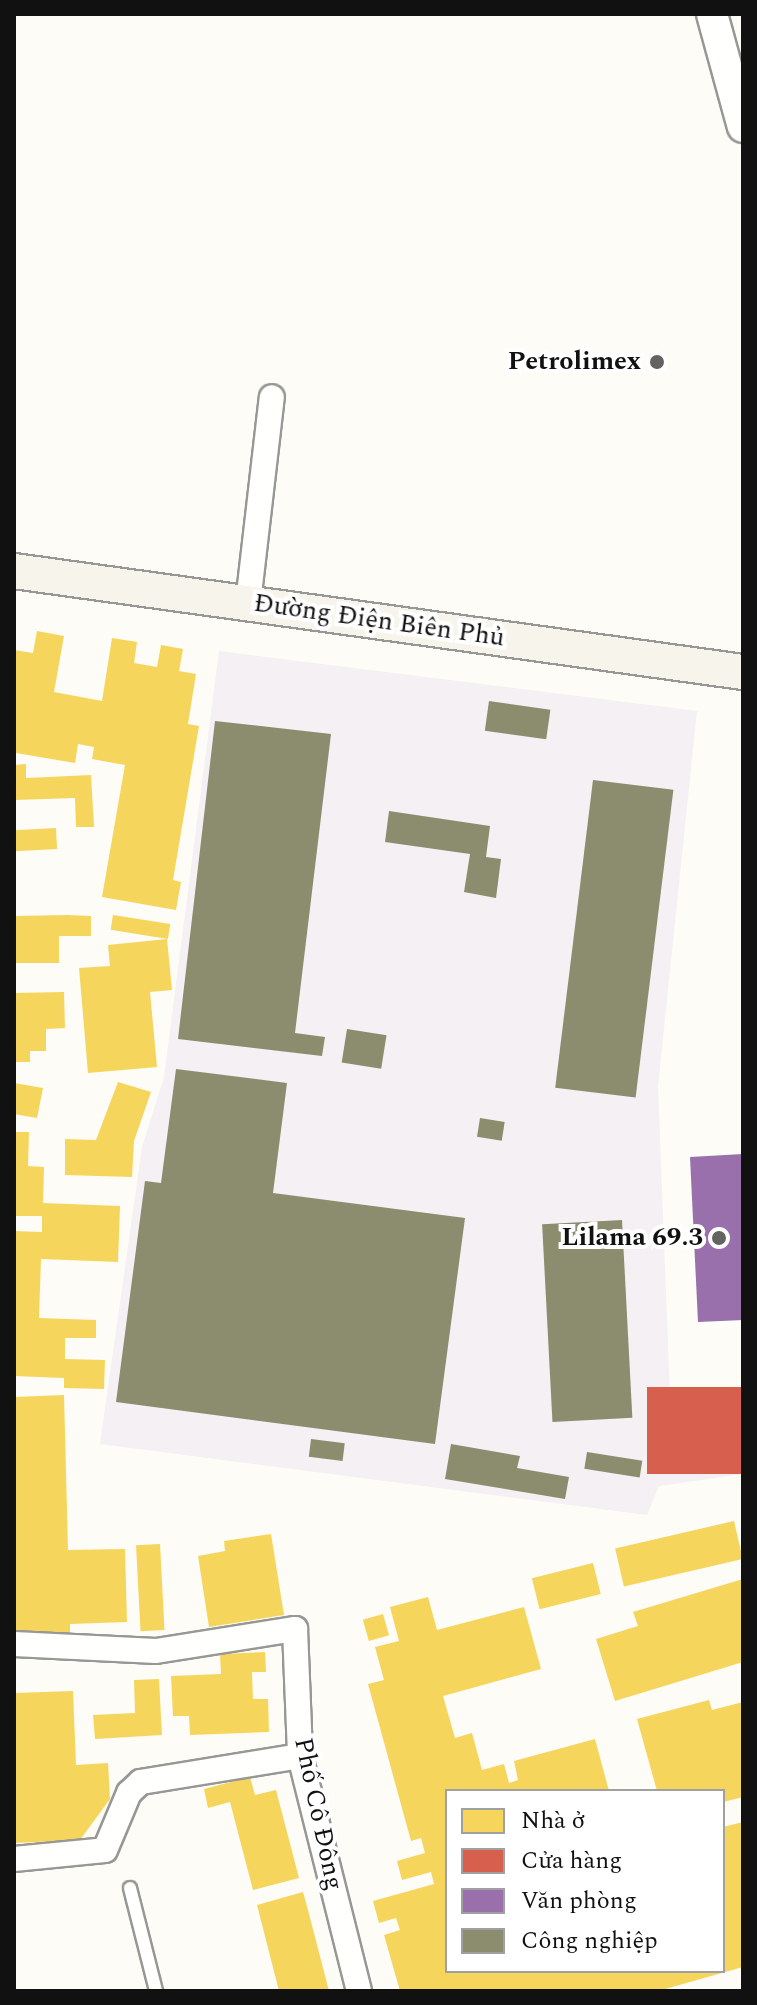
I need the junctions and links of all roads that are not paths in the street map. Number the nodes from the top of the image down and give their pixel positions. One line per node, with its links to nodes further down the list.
1 (712, 14): 2 (street)
2 (743, 127)
3 (272, 397): 5 (street)
4 (14, 571): 5 (main road, Đường Điện Biên Phủ)
5 (248, 603): 6 (main road, Đường Điện Biên Phủ)
6 (743, 672)
7 (14, 1644): 8 (street, Phố Cô Đông)
8 (300, 1756): 9 (street); 12 (street, Phố Cô Đông)
9 (14, 1859)
10 (130, 1888): 11 (lane)
11 (156, 1991)
12 (359, 1991)

